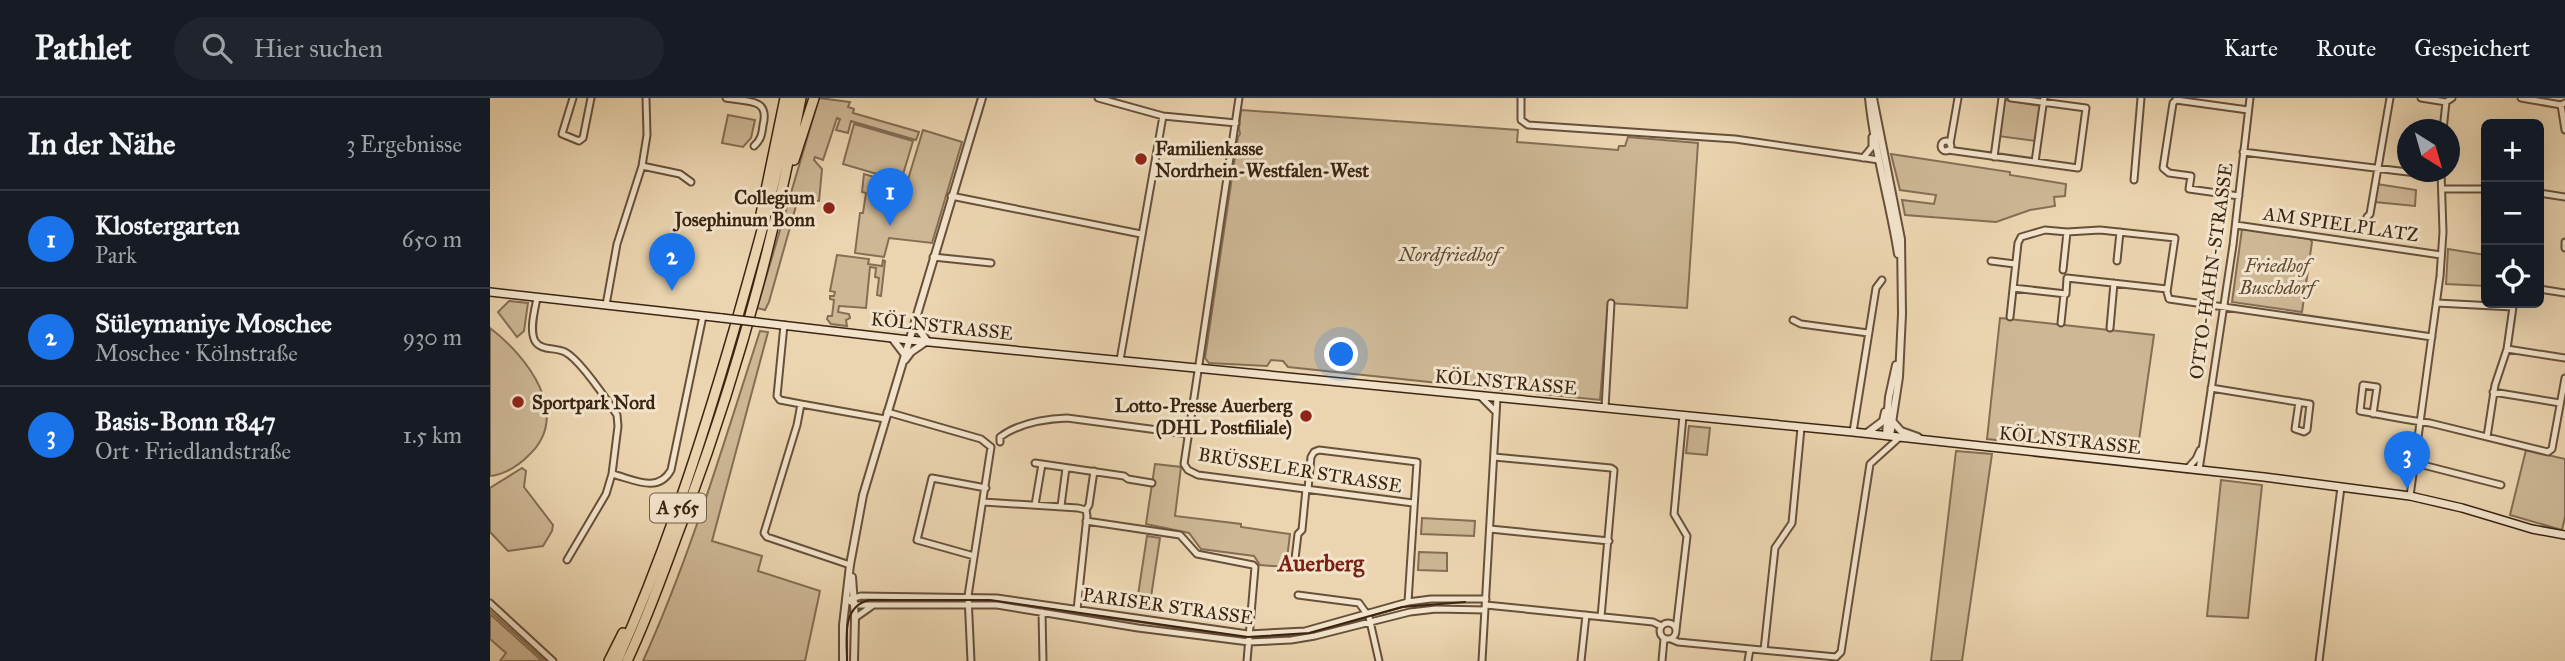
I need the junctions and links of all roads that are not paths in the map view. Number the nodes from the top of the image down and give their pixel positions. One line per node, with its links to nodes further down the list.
1 (573, 98): 2 (street)
2 (591, 98)
3 (646, 98): 37 (street)
4 (726, 98): 31 (street)
5 (784, 98): 69 (highway)
6 (792, 98): 69 (highway, A 565)
7 (801, 98): 49 (highway, A 565)
8 (814, 98): 49 (highway)
9 (982, 98): 46 (street)
10 (1098, 98): 26 (street)
11 (1239, 98): 29 (street, BRÜSSELER STRASSE)
12 (1521, 98): 34 (street)
13 (1871, 98): 27 (street); 35 (street)
14 (1958, 98): 33 (street)
15 (2002, 98): 33 (street)
16 (2011, 98): 22 (street)
17 (2141, 98): 40 (street)
18 (2248, 98): 25 (street, OTTO-HAHN-STRASSE)
19 (2390, 98): 38 (street)
20 (2421, 98): 23 (street)
21 (2521, 98): 24 (street)
22 (2043, 100): 36 (street); 36 (street)
23 (2449, 100): 28 (street)
24 (2563, 104): 30 (street)
25 (2248, 108): 32 (street, OTTO-HAHN-STRASSE); 47 (street)
26 (1163, 116): 29 (street); 54 (street)
27 (1870, 117): 34 (street); 35 (street)
28 (2445, 119)
29 (1236, 123): 97 (street, BRÜSSELER STRASSE)
30 (2565, 131)
31 (754, 146)
32 (2243, 152): 38 (street); 47 (street, OTTO-HAHN-STRASSE)
33 (1994, 157): 36 (street)
34 (1863, 158): 35 (street)
35 (1883, 161): 92 (street)
36 (2035, 162)
37 (642, 166): 41 (street); 77 (street)
38 (2376, 168): 39 (street); 50 (street)
39 (2397, 170)
40 (2134, 180)
41 (691, 182)
42 (2442, 182): 43 (street)
43 (2442, 189): 44 (street); 57 (street)
44 (2481, 189)
45 (2544, 194): 48 (street)
46 (951, 196): 54 (street); 58 (street)
47 (2239, 196): 51 (street, OTTO-HAHN-STRASSE)
48 (2565, 197)
49 (779, 205): 171 (highway, A 565)
50 (2367, 217)
51 (2236, 225): 57 (street, AM SPIELPLATZ); 78 (street, OTTO-HAHN-STRASSE)
52 (2067, 232): 53 (street); 62 (street); 63 (street)
53 (2120, 232): 60 (street); 67 (street)
54 (1141, 234): 96 (street)
55 (2565, 242): 56 (street)
56 (2565, 248)
57 (2441, 255): 75 (street)
58 (933, 257): 61 (street); 84 (street)
59 (1991, 261): 62 (street)
60 (2117, 261)
61 (991, 263)
62 (2015, 264): 66 (street)
63 (2063, 270)
64 (1882, 280): 87 (street)
65 (2114, 283): 67 (street); 71 (street); 86 (street)
66 (2013, 288): 71 (street); 81 (street)
67 (2167, 289): 78 (street)
68 (2544, 290): 72 (street)
69 (745, 291): 162 (highway, A 565)
70 (490, 292): 73 (main road, KÖLNSTRASSE)
71 (2064, 293): 83 (street)
72 (2565, 293)
73 (537, 298): 77 (main road, KÖLNSTRASSE); 133 (street)
74 (1611, 303): 107 (street)
75 (2437, 303): 76 (street); 88 (street)
76 (2481, 304)
77 (606, 305): 80 (main road, KÖLNSTRASSE)
78 (2224, 305): 88 (street); 99 (street, OTTO-HAHN-STRASSE)
79 (2514, 308): 93 (street)
80 (703, 316): 85 (main road, KÖLNSTRASSE, bridge); 133 (street)
81 (2010, 317)
82 (1793, 320): 87 (street)
83 (2061, 323)
84 (915, 324): 90 (street); 91 (street)
85 (784, 325): 89 (main road, KÖLNSTRASSE); 106 (street)
86 (2110, 328)
87 (1868, 333): 115 (street)
88 (2432, 337): 113 (street)
89 (892, 338): 90 (main road, KÖLNSTRASSE); 94 (street)
90 (909, 340): 91 (main road, KÖLNSTRASSE); 94 (street)
91 (927, 341): 94 (street); 96 (main road, KÖLNSTRASSE)
92 (1899, 349): 102 (street); 112 (street)
93 (2507, 349): 95 (street); 100 (street)
94 (904, 358): 110 (street)
95 (2565, 358)
96 (1120, 360): 97 (main road, KÖLNSTRASSE)
97 (1200, 368): 101 (main road, KÖLNSTRASSE); 117 (street, BRÜSSELER STRASSE)
98 (2565, 378): 105 (street)
99 (2211, 388): 104 (street); 122 (street, OTTO-HAHN-STRASSE)
100 (2493, 392): 105 (street); 120 (street)
101 (1480, 396): 103 (main road, KÖLNSTRASSE); 111 (street)
102 (1889, 397): 116 (street); 118 (street)
103 (1497, 398): 107 (main road, KÖLNSTRASSE); 111 (street)
104 (2299, 402): 104 (street)
105 (2560, 403): 120 (street)
106 (801, 404): 110 (street); 151 (street)
107 (1605, 408): 109 (main road, KÖLNSTRASSE)
108 (2373, 414): 108 (street); 113 (street)
109 (1683, 415): 114 (main road, KÖLNSTRASSE); 170 (street)
110 (886, 416): 137 (street); 151 (street)
111 (1496, 418): 125 (street)
112 (1894, 422): 118 (street); 121 (street)
113 (2420, 422): 120 (street); 127 (street)
114 (1801, 428): 115 (main road, KÖLNSTRASSE); 176 (street)
115 (1853, 432): 116 (main road, KÖLNSTRASSE)
116 (1867, 433): 118 (main road, KÖLNSTRASSE)
117 (1188, 434): 123 (street); 138 (street, BRÜSSELER STRASSE)
118 (1888, 435): 119 (main road, KÖLNSTRASSE); 124 (street)
119 (1900, 437): 121 (main road, KÖLNSTRASSE); 124 (street)
120 (2487, 437)
121 (1926, 440): 130 (main road, KÖLNSTRASSE)
122 (2204, 440): 130 (street, OTTO-HAHN-STRASSE); 131 (street, OTTO-HAHN-STRASSE)
123 (1000, 442)
124 (1884, 448): 177 (street)
125 (1494, 457): 146 (street); 148 (street)
126 (1035, 463): 128 (street)
127 (2414, 463): 135 (street); 139 (street)
128 (1042, 464): 129 (street); 142 (street)
129 (1066, 468): 132 (street); 143 (street)
130 (2187, 469): 131 (main road, KÖLNSTRASSE)
131 (2199, 470): 136 (main road, KÖLNSTRASSE)
132 (1094, 471): 134 (street); 144 (street)
133 (612, 474): 150 (street)
134 (1153, 483)
135 (2501, 485)
136 (2342, 487): 139 (main road, KÖLNSTRASSE); 193 (street)
137 (986, 488): 140 (street); 149 (street)
138 (1307, 489): 141 (street, BRÜSSELER STRASSE); 141 (street); 152 (street)
139 (2410, 496): 147 (main road, KÖLNSTRASSE)
140 (984, 502): 142 (street); 149 (street)
141 (1413, 503): 156 (street, BRÜSSELER STRASSE)
142 (1035, 505): 143 (street)
143 (1061, 506): 144 (street)
144 (1086, 510): 145 (street)
145 (1086, 522): 161 (street); 172 (street)
146 (1490, 529): 148 (street); 160 (street)
147 (2565, 534)
148 (1609, 541): 166 (street)
149 (974, 556): 154 (street)
150 (567, 560)
151 (850, 565): 155 (street)
152 (1294, 567)
153 (1298, 595): 164 (street)
154 (968, 596): 155 (street, PARISER STRASSE); 158 (street); 161 (street, PARISER STRASSE)
155 (851, 601): 159 (street, PARISER STRASSE); 167 (street); 183 (street)
156 (1408, 602): 160 (street, PARISER STRASSE); 164 (street, PARISER STRASSE)
157 (490, 603): 178 (street)
158 (968, 604): 159 (street, PARISER STRASSE); 163 (street, PARISER STRASSE); 185 (street)
159 (874, 605): 167 (street)
160 (1486, 605): 165 (street); 168 (street, PARISER STRASSE); 189 (street)
161 (1077, 610): 172 (street, PARISER STRASSE)
162 (638, 612): 179 (highway); 180 (highway, A 565)
163 (1042, 612): 174 (street, PARISER STRASSE); 186 (street)
164 (1368, 614): 168 (street); 172 (street, PARISER STRASSE)
165 (1586, 615): 166 (street); 190 (street)
166 (1601, 617): 169 (street)
167 (855, 618): 184 (street)
168 (1370, 622): 174 (street, PARISER STRASSE); 188 (street)
169 (1661, 626): 170 (street); 173 (street)
170 (1676, 630): 173 (street)
171 (640, 634): 181 (highway, A 565); 182 (highway)
172 (1248, 634): 174 (street)
173 (1667, 639): 175 (street); 191 (street)
174 (1249, 642): 187 (street)
175 (1749, 649): 176 (street); 192 (street)
176 (1764, 650): 177 (street)
177 (1837, 659)
178 (553, 661)
179 (608, 661)
180 (617, 661)
181 (627, 661)
182 (633, 661)
183 (843, 661)
184 (854, 661)
185 (971, 661)
186 (1043, 661)
187 (1247, 661)
188 (1379, 661)
189 (1482, 661)
190 (1581, 661)
191 (1662, 661)
192 (1748, 661)
193 (2319, 661)

